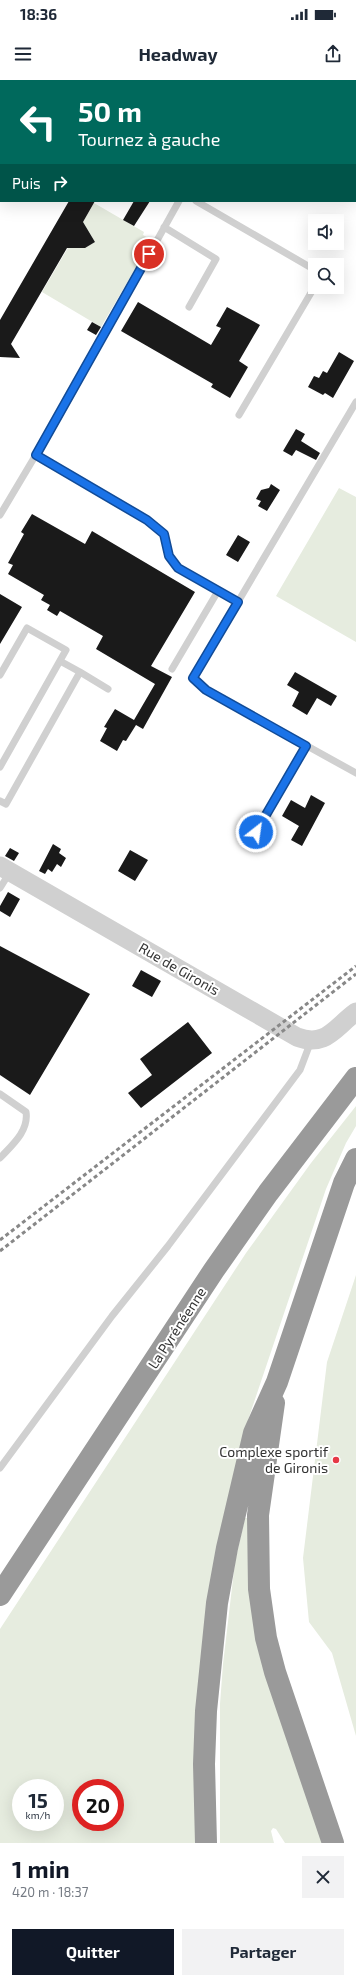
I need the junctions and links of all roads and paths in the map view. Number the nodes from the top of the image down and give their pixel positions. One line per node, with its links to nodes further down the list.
1 (178, 202): 3 (lane)
2 (198, 202): 4 (lane)
3 (164, 227): 6 (lane); 9 (lane)
4 (308, 266)
5 (310, 294): 8 (lane)
6 (189, 306)
7 (356, 402): 12 (lane)
8 (239, 416)
9 (36, 455): 10 (lane); 11 (lane)
10 (0, 515)
11 (218, 590): 12 (lane); 14 (lane)
12 (238, 602): 18 (lane)
13 (60, 661): 15 (lane); 16 (lane); 19 (lane)
14 (172, 669)
15 (80, 672): 17 (lane); 22 (lane)
16 (0, 675)
17 (108, 688)
18 (306, 746): 21 (lane); 23 (lane)
19 (2, 757): 20 (lane)
20 (0, 767)
21 (356, 773)
22 (0, 801)
23 (256, 832)
24 (5, 869): 25 (lane); 27 (street, Rue de Gironis)
25 (0, 888)
26 (356, 1012): 27 (street)
27 (311, 1041): 33 (lane)
28 (356, 1078): 34 (highway, La Pyrénéenne)
29 (0, 1094): 30 (lane)
30 (0, 1158)
31 (356, 1159): 32 (highway)
32 (277, 1382): 35 (highway); 36 (highway)
33 (0, 1468)
34 (3, 1593)
35 (206, 1843)
36 (333, 1843)

